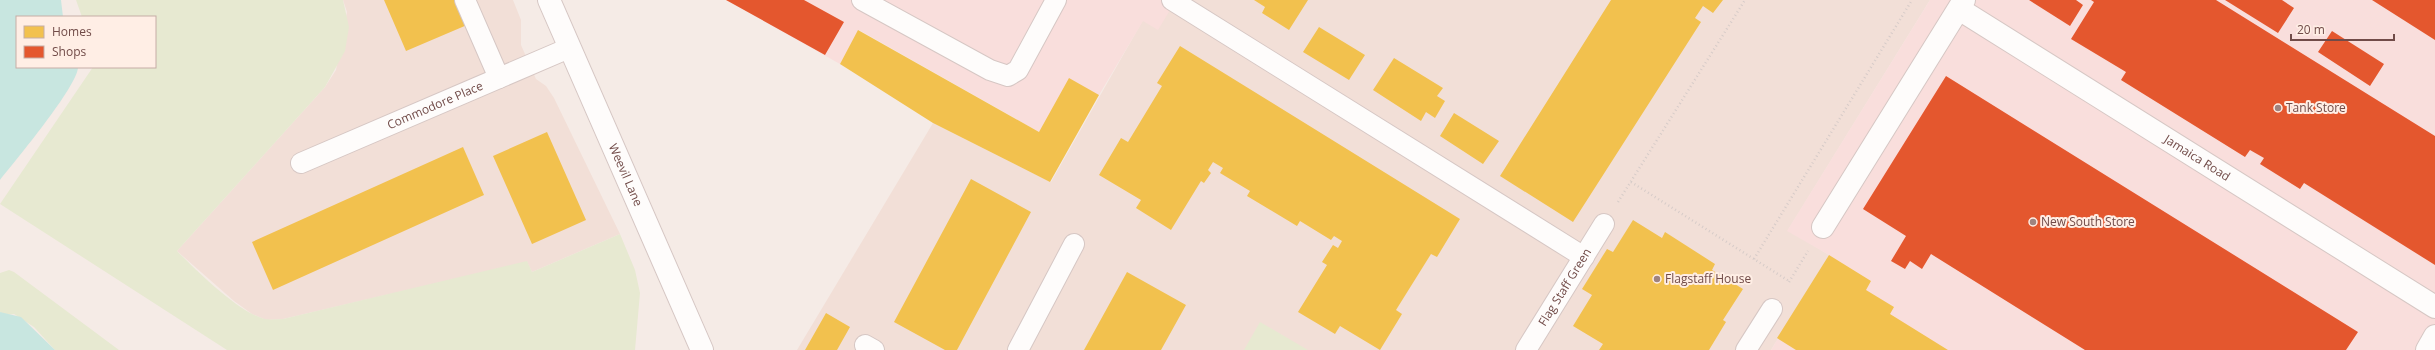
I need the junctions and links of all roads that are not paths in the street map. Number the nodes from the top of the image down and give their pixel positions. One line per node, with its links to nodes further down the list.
1 (466, 0): 8 (lane)
2 (862, 0): 3 (lane)
3 (1056, 0)
4 (1172, 0): 13 (lane)
5 (552, 2): 7 (street, Weevil Lane)
6 (1961, 5): 11 (street); 14 (street, Jamaica Road)
7 (569, 48): 8 (lane, Commodore Place); 17 (street, Weevil Lane)
8 (499, 78): 9 (lane, Commodore Place)
9 (300, 163)
10 (1604, 224): 13 (lane, Flag Staff Green)
11 (1824, 227)
12 (1074, 244): 18 (lane)
13 (1584, 257): 19 (lane, Flag Staff Green)
14 (2435, 307)
15 (1772, 309): 20 (lane)
16 (2435, 336): 21 (street)
17 (702, 350)
18 (1018, 350)
19 (1526, 350)
20 (1746, 350)
21 (2427, 350)

